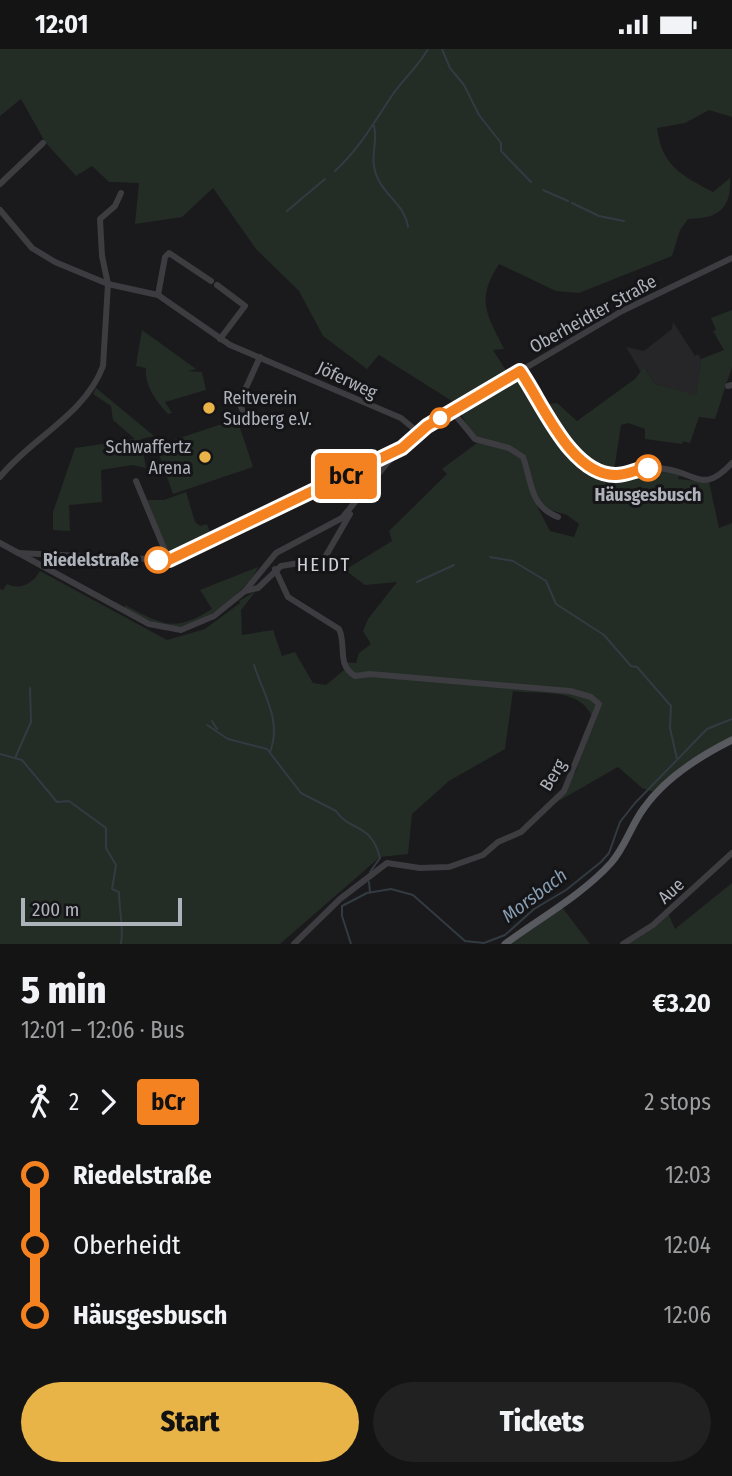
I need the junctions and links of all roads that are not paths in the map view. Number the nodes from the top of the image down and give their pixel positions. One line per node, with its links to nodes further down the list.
1 (43, 143): 2 (street)
2 (0, 184)
3 (121, 193): 6 (street)
4 (0, 210): 6 (street, Jöferweg)
5 (732, 258): 10 (street, Oberheidter Straße)
6 (108, 284): 7 (street, Jöferweg); 16 (street)
7 (158, 295): 8 (street, Jöferweg); 8 (street)
8 (220, 339): 9 (street, Jöferweg)
9 (260, 357): 12 (street); 13 (street, Jöferweg)
10 (520, 371): 11 (street, Oberheidter Straße); 15 (street)
11 (452, 411): 13 (street, Oberheidter Straße); 19 (street)
12 (244, 413)
13 (419, 433): 14 (street, Oberheidter Straße)
14 (402, 448): 18 (street); 22 (street)
15 (732, 463)
16 (0, 478)
17 (135, 481): 22 (street)
18 (354, 505): 23 (street); 24 (street)
19 (558, 517)
20 (0, 543): 21 (street)
21 (18, 552): 22 (street); 24 (street)
22 (169, 560)
23 (275, 569): 24 (street); 27 (street, Berg)
24 (245, 591)
25 (732, 740): 28 (main road)
26 (732, 853): 29 (street, Aue)
27 (294, 944)
28 (505, 944)
29 (623, 944)

